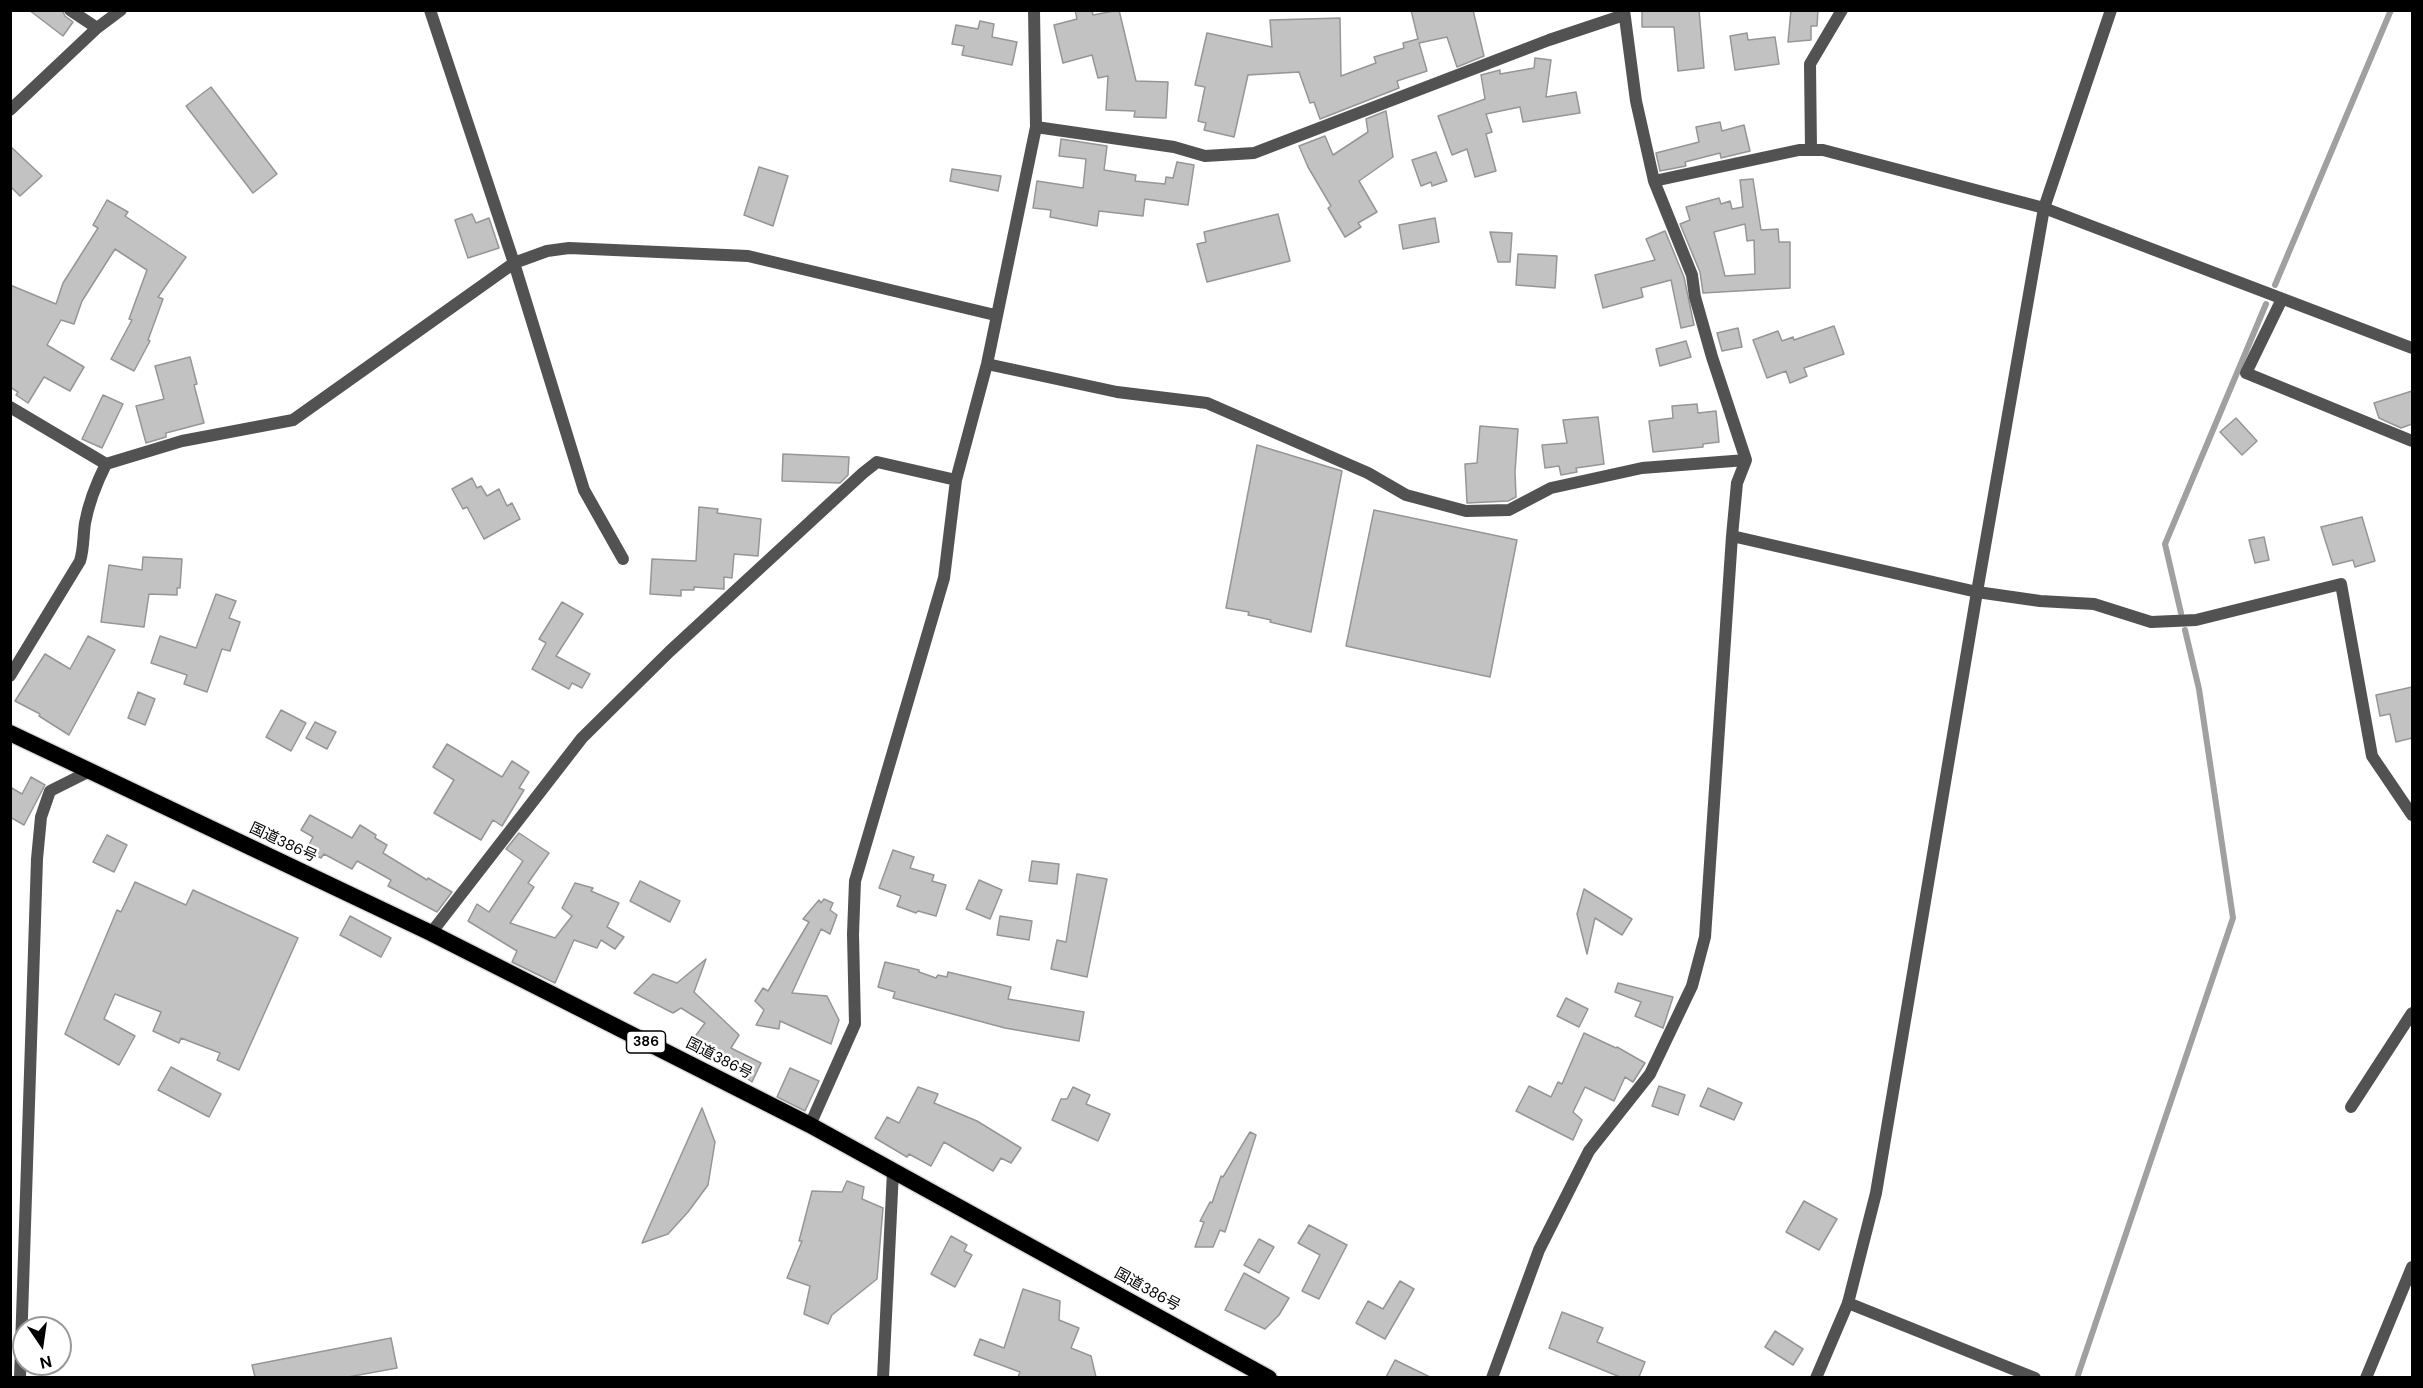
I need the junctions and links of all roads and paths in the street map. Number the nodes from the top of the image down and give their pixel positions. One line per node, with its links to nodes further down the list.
1 (70, 10): 8 (street)
2 (121, 10): 8 (street)
3 (430, 10): 14 (street)
4 (1034, 10): 10 (street)
5 (1842, 10): 11 (street)
6 (2111, 10): 13 (street)
7 (1624, 13): 10 (street); 12 (street)
8 (97, 28): 9 (street)
9 (10, 110)
10 (1036, 127): 16 (street)
11 (1811, 150): 12 (street); 13 (street)
12 (1654, 181): 21 (street)
13 (2044, 208): 15 (street); 26 (street)
14 (514, 263): 16 (street); 22 (street); 25 (street)
15 (2282, 298): 17 (street); 20 (street)
16 (995, 315): 18 (street)
17 (2412, 348)
18 (987, 364): 21 (street); 23 (street)
19 (10, 407): 22 (street)
20 (2412, 441)
21 (1746, 460): 24 (street)
22 (106, 464): 27 (street)
23 (956, 480): 31 (street); 34 (street)
24 (1732, 536): 26 (street); 41 (street)
25 (623, 559)
26 (1977, 592): 30 (street); 37 (street)
27 (10, 676)
28 (10, 733): 29 (highway, 国道386号 / 386)
29 (90, 771): 31 (highway, 国道386号 / 386); 38 (street)
30 (2412, 815)
31 (431, 933): 34 (highway, 国道386号 / 386)
32 (2412, 1013): 33 (street)
33 (2350, 1107)
34 (810, 1125): 35 (highway, 国道386号 / 386)
35 (893, 1171): 39 (street); 40 (highway, 国道386号 / 386)
36 (2412, 1267): 44 (street)
37 (1848, 1303): 42 (street); 43 (street)
38 (20, 1377)
39 (883, 1377)
40 (1269, 1377)
41 (1492, 1377)
42 (1816, 1377)
43 (2035, 1377)
44 (2366, 1377)

